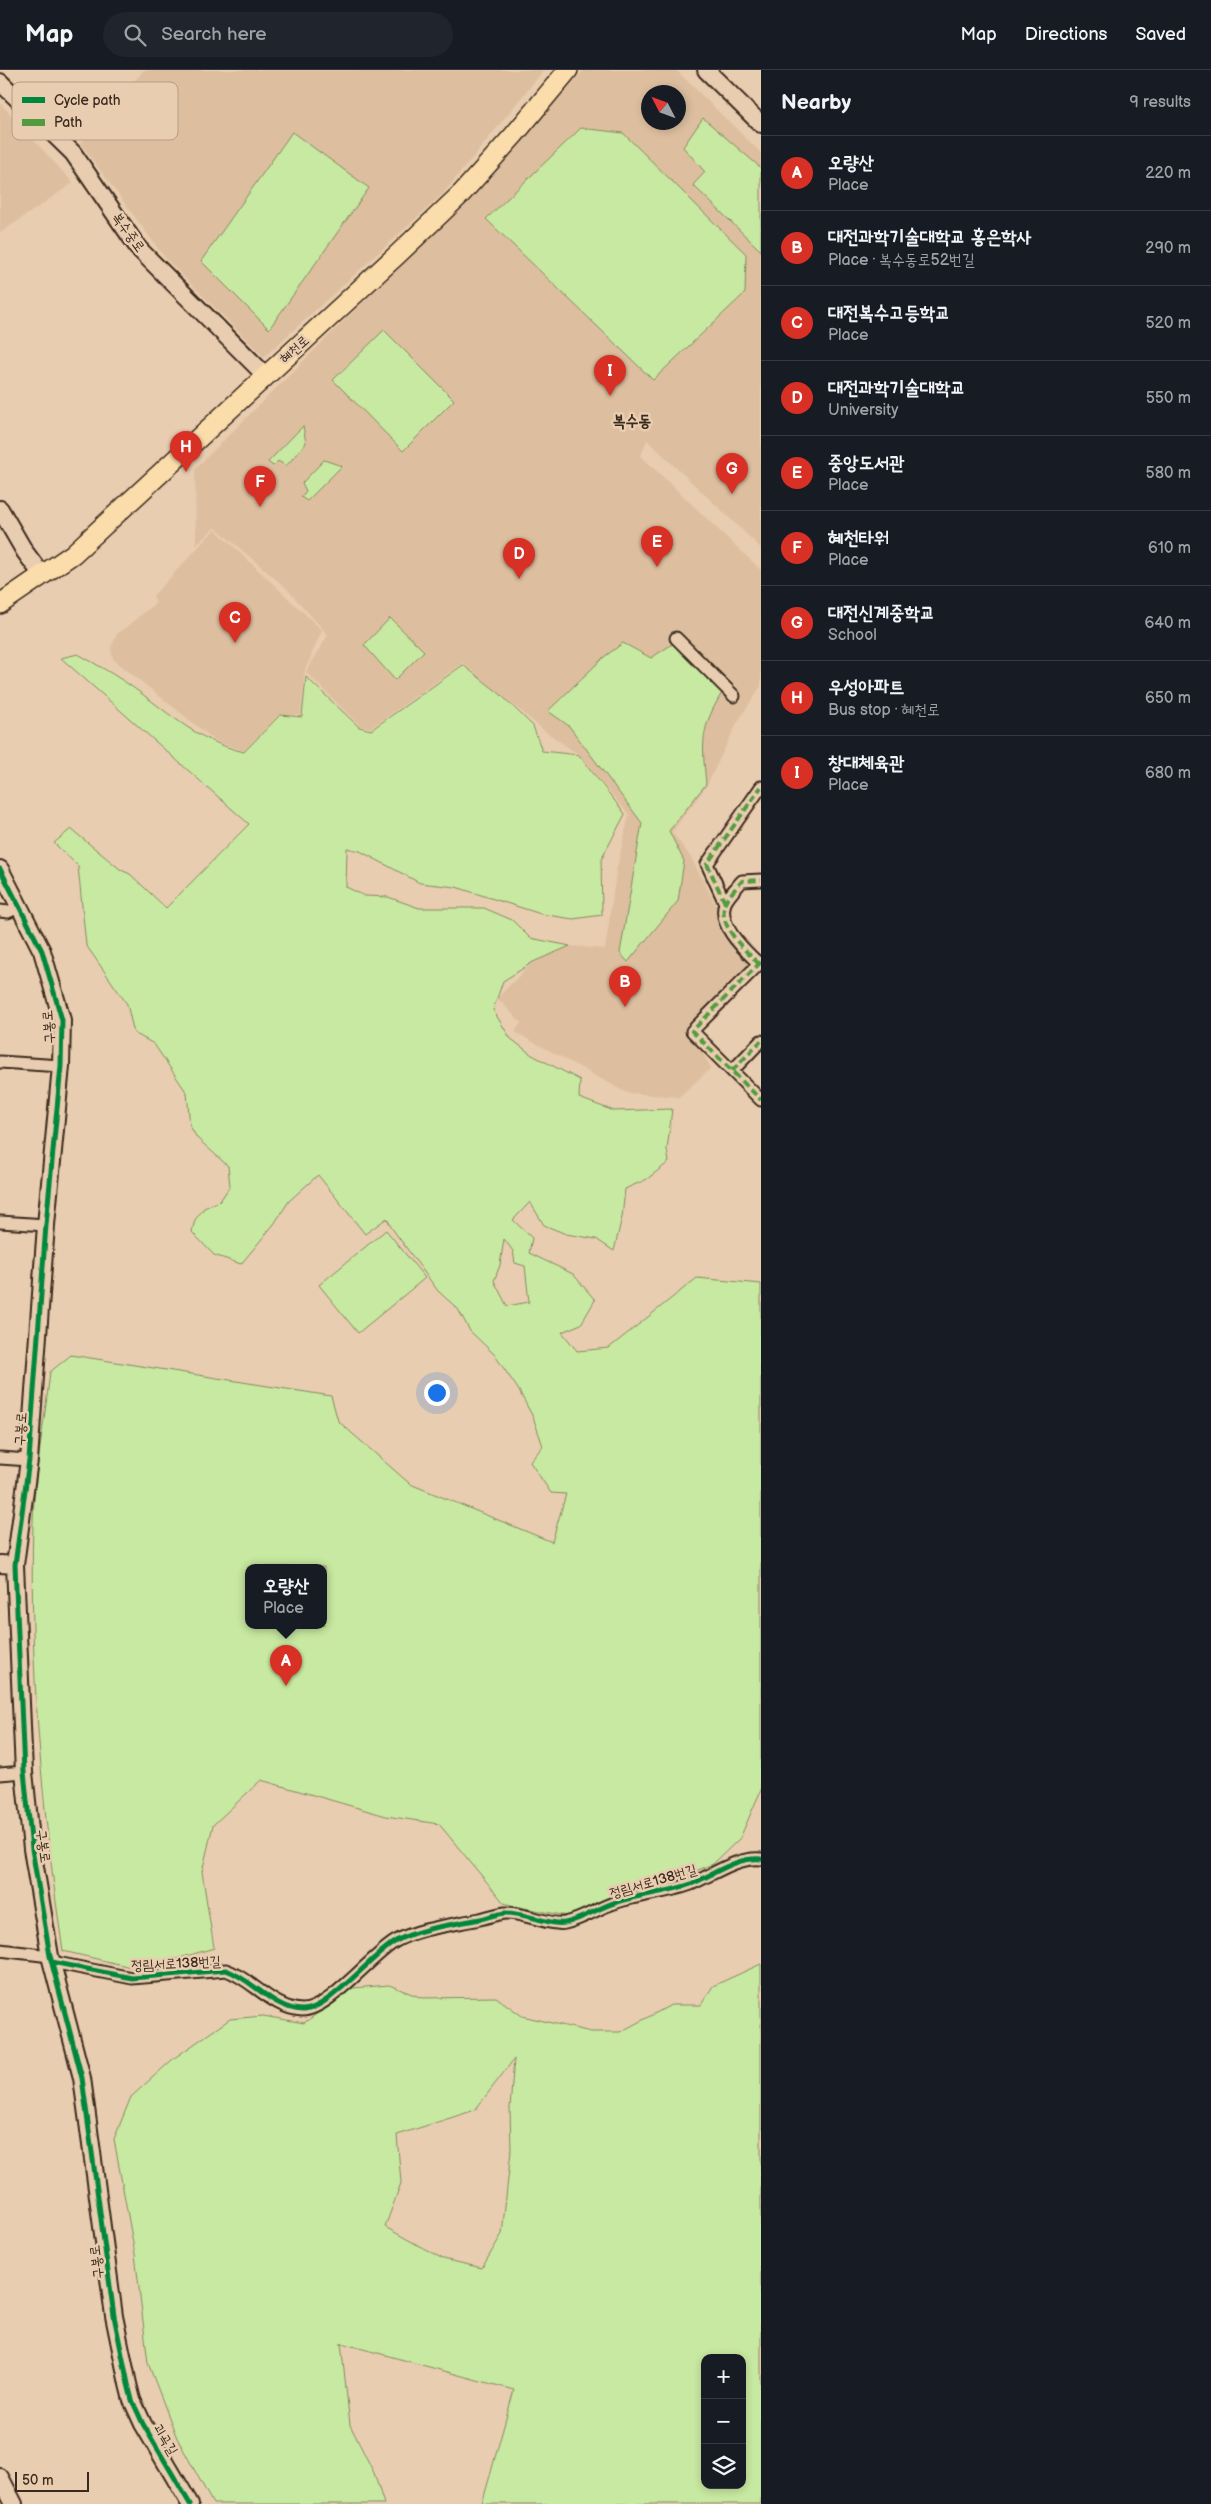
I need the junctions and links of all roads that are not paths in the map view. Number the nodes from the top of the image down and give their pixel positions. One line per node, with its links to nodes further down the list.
1 (568, 70): 7 (main road, 혜천로)
2 (706, 70): 5 (street)
3 (0, 82): 4 (street, 복수중로)
4 (12, 94)
5 (761, 124)
6 (60, 140): 7 (street, 복수중로)
7 (266, 376): 9 (main road, 혜천로)
8 (0, 509): 9 (street)
9 (42, 575): 10 (main road, 혜천로)
10 (0, 604)
11 (676, 638): 12 (street)
12 (734, 696)
13 (761, 787): 16 (street)
14 (0, 869): 17 (street, 구봉로)
15 (761, 880): 16 (street)
16 (725, 903): 19 (street)
17 (21, 906): 18 (street); 22 (street, 구봉로)
18 (0, 911)
19 (760, 963): 23 (street)
20 (761, 1041): 23 (street)
21 (0, 1062): 22 (street)
22 (61, 1066): 26 (street, 구봉로)
23 (732, 1071): 24 (street)
24 (761, 1100)
25 (0, 1222): 26 (street)
26 (46, 1225): 28 (street, 구봉로)
27 (0, 1458): 28 (street, 구봉로)
28 (30, 1460): 29 (street, 구봉로)
29 (8, 1565): 30 (street, 구봉로)
30 (24, 1772): 31 (street); 34 (street, 구봉로)
31 (0, 1774)
32 (761, 1859): 34 (street, 정림서로138번길)
33 (0, 1950): 34 (street, 정림서로138번길)
34 (51, 1959): 35 (street, 구봉로)
35 (128, 2384): 38 (street, 괴곡길)
36 (1, 2482): 37 (street)
37 (14, 2504)
38 (190, 2504)

